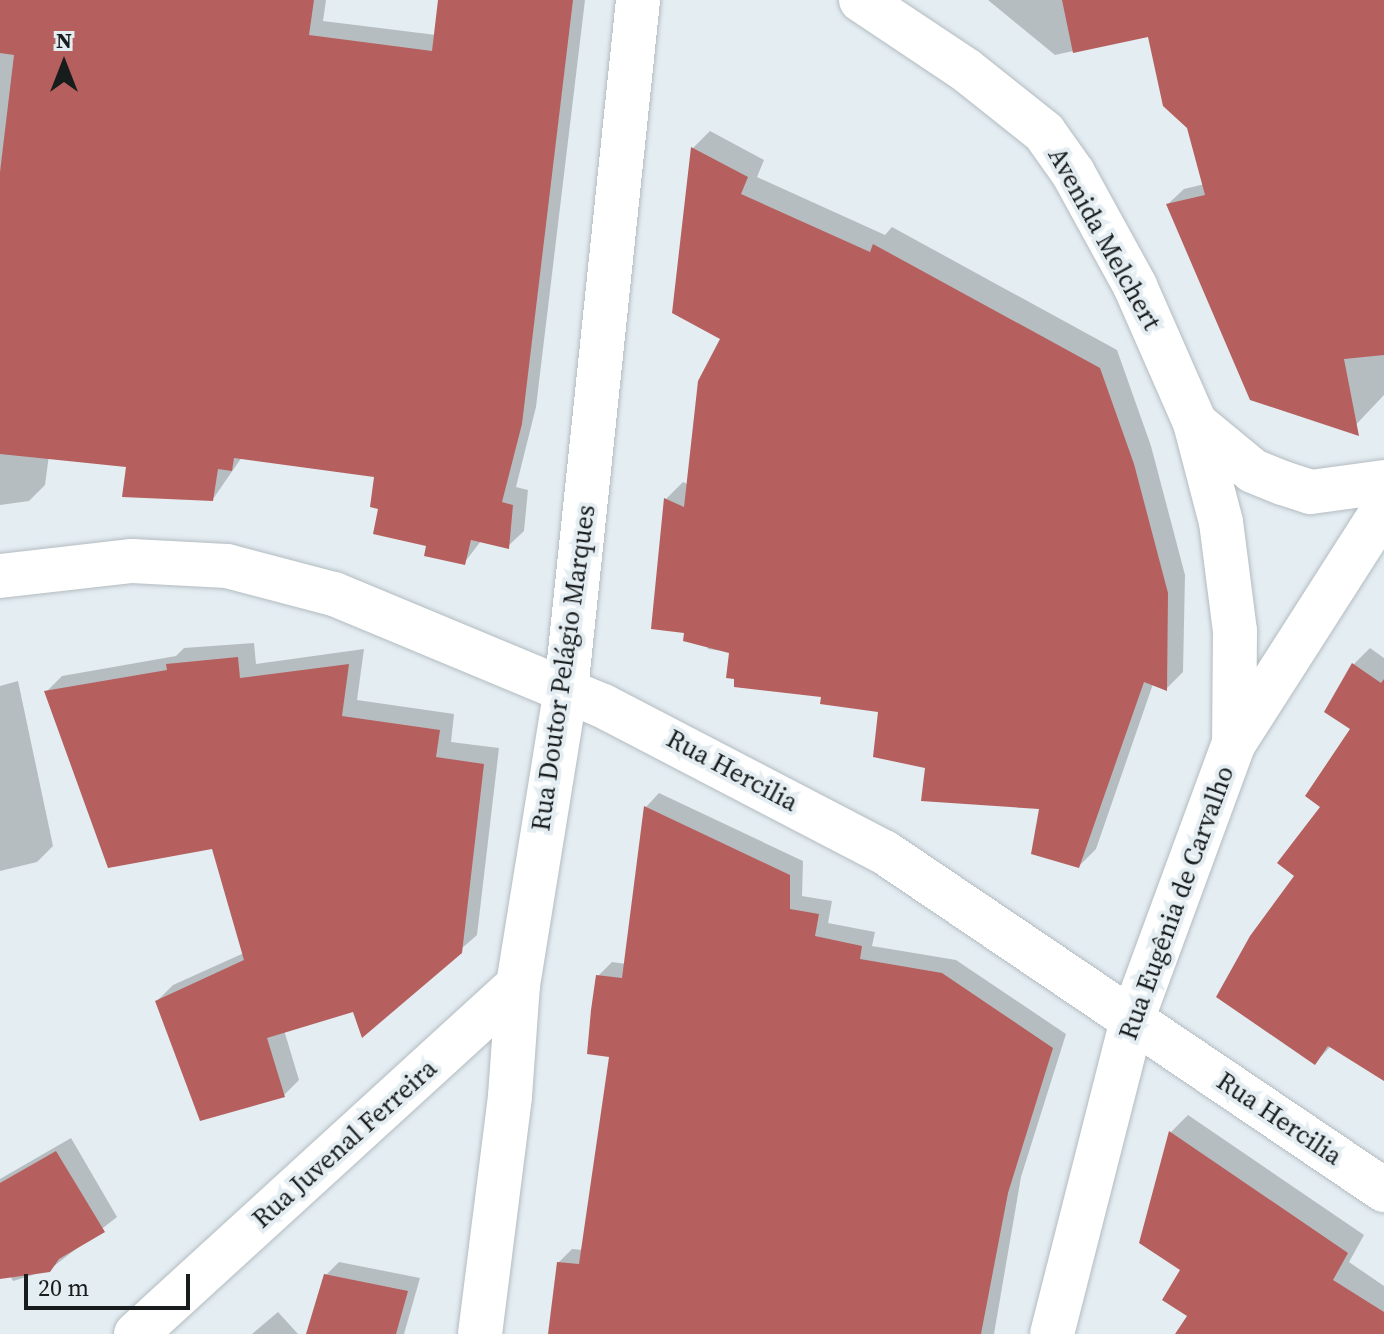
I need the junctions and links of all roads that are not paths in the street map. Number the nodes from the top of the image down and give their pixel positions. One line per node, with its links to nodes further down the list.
1 (638, 0): 7 (street, Rua Doutor Pelágio Marques)
2 (861, 0): 3 (street, Avenida Melchert)
3 (1195, 423): 4 (street, Avenida Melchert); 8 (street, Avenida Melchert)
4 (1384, 482)
5 (1384, 508): 8 (street, Rua Eugênia de Carvalho)
6 (0, 576): 7 (street, Rua Hercilia)
7 (566, 690): 9 (street, Rua Doutor Pelágio Marques); 10 (street, Rua Hercilia)
8 (1234, 743): 10 (street, Rua Eugênia de Carvalho)
9 (518, 985): 12 (street, Rua Juvenal Ferreira); 13 (street, Rua Doutor Pelágio Marques)
10 (1132, 1020): 11 (street, Rua Hercilia); 14 (street, Rua Eugênia de Carvalho)
11 (1384, 1190)
12 (136, 1334)
13 (480, 1334)
14 (1052, 1334)

